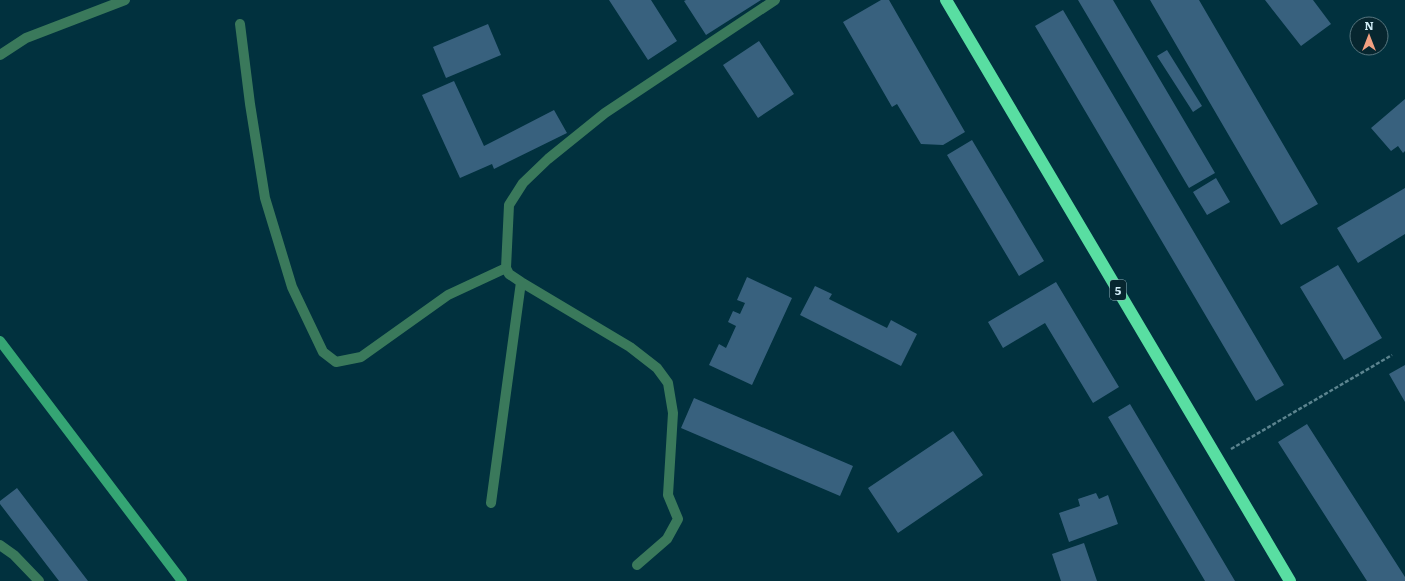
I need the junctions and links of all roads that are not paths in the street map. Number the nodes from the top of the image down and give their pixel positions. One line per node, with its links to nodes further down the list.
1 (125, 0): 5 (street)
2 (775, 0): 6 (street)
3 (946, 0): 14 (highway, 5)
4 (240, 24): 6 (street)
5 (0, 54)
6 (506, 268): 7 (street)
7 (521, 282): 9 (street); 11 (street)
8 (0, 341): 13 (street)
9 (491, 503)
10 (0, 545): 12 (street)
11 (637, 565)
12 (39, 581)
13 (182, 581)
14 (1290, 581)

